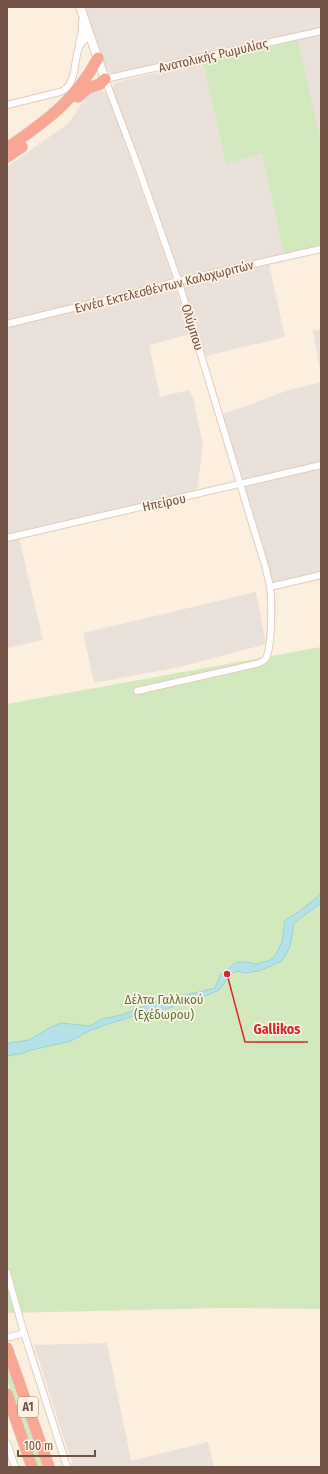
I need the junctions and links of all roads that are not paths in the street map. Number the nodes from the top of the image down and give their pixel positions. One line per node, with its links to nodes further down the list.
1 (82, 11): 3 (street, Ολύμπου); 4 (street)
2 (321, 31): 6 (street, Ανατολικής Ρωμυλίας)
3 (91, 36): 4 (street); 5 (street, Ολύμπου)
4 (79, 48): 5 (street); 8 (street)
5 (96, 53): 6 (street, Ολύμπου); 7 (highway)
6 (105, 80): 7 (highway); 10 (highway); 12 (street, Ολύμπου)
7 (81, 84): 9 (highway)
8 (7, 105)
9 (7, 148)
10 (7, 157)
11 (321, 249): 12 (street, Εννέα Εκτελεσθέντων Καλοχωριτών)
12 (178, 281): 13 (street, Εννέα Εκτελεσθέντων Καλοχωριτών); 15 (street, Ολύμπου)
13 (7, 324)
14 (321, 465): 15 (street, Ηπείρου)
15 (240, 484): 16 (street, Ηπείρου); 18 (street, Ολύμπου)
16 (7, 538)
17 (321, 575): 18 (street)
18 (270, 587): 19 (street, Ολύμπου)
19 (137, 691)
20 (7, 1273): 21 (street)
21 (24, 1333): 22 (street); 29 (street)
22 (10, 1337)
23 (7, 1348): 28 (highway, Α1)
24 (7, 1394): 27 (highway, Α1)
25 (7, 1443): 26 (street)
26 (15, 1467)
27 (32, 1467)
28 (49, 1467)
29 (67, 1467)

